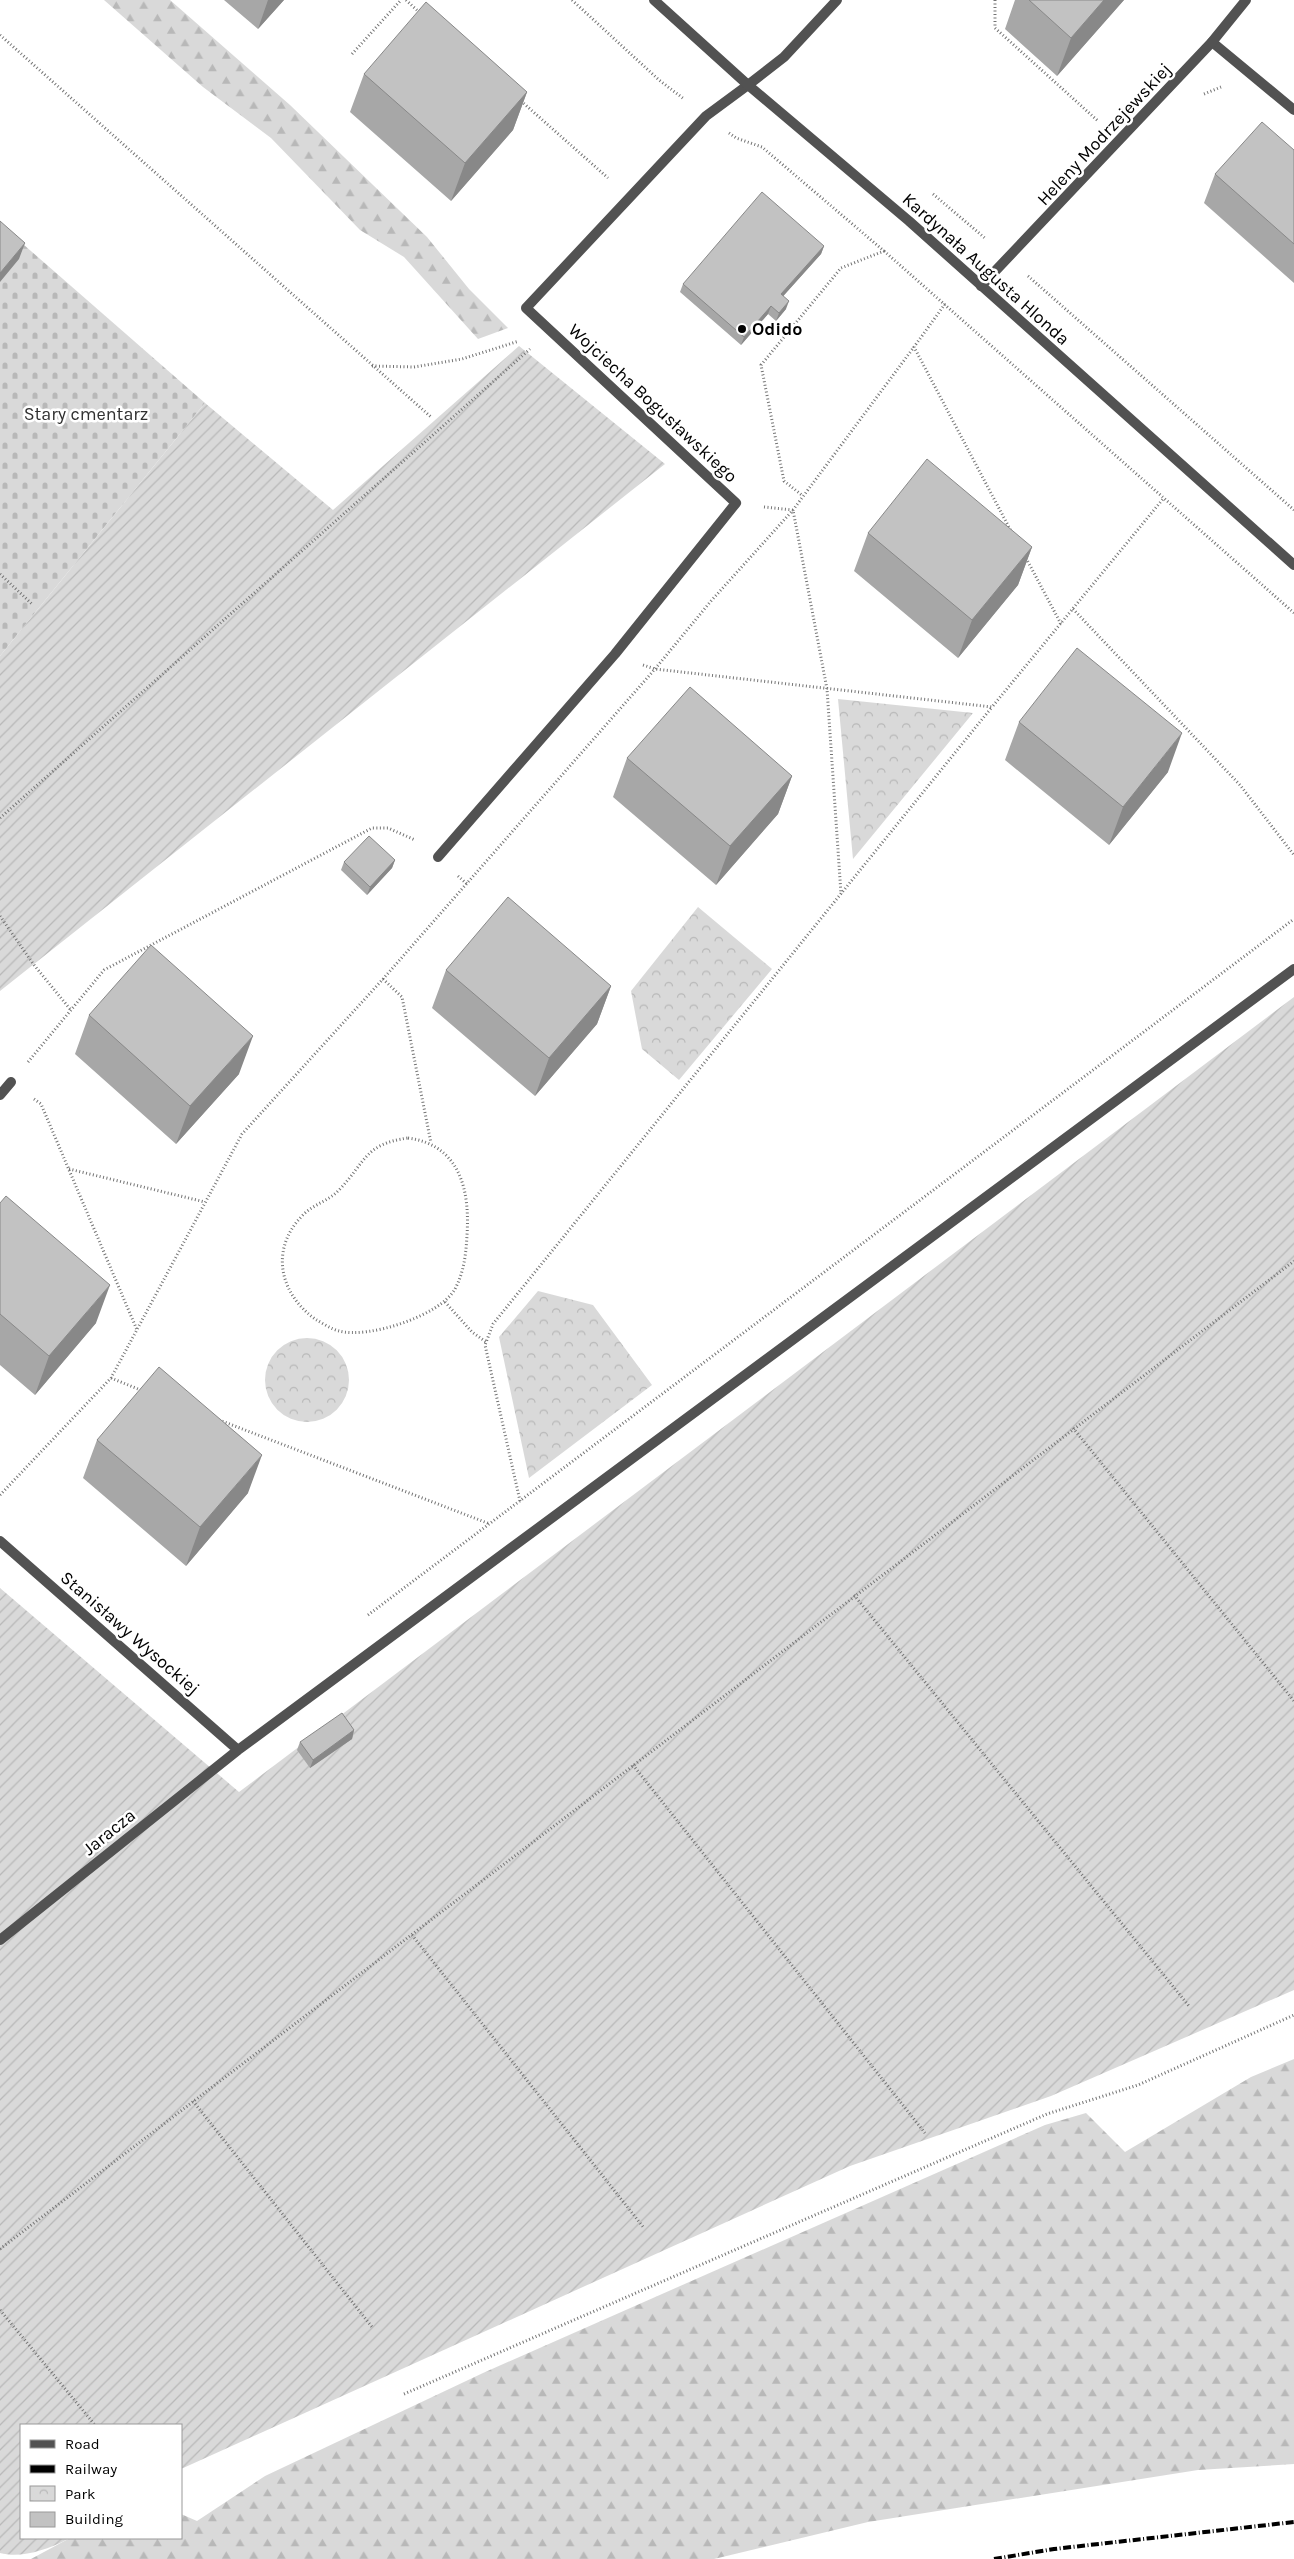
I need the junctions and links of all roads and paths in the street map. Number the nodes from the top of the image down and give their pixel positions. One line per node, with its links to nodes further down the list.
1 (401, 0): 11 (path)
2 (406, 0): 8 (path)
3 (572, 0): 17 (path)
4 (654, 0): 12 (street, Kardynała Augusta Hlonda)
5 (836, 0): 12 (street, Wojciecha Bogusławskiego)
6 (995, 0): 18 (path)
7 (1246, 0): 10 (street, Heleny Modrzejewskiej)
8 (421, 13)
9 (0, 36): 28 (path)
10 (1212, 42): 16 (street); 22 (street, Heleny Modrzejewskiej)
11 (352, 54)
12 (748, 85): 17 (street, Wojciecha Bogusławskiego); 24 (street, Kardynała Augusta Hlonda)
13 (1227, 88): 14 (path)
14 (1200, 96)
15 (518, 99): 20 (path)
16 (1294, 110)
17 (706, 116): 20 (street, Wojciecha Bogusławskiego); 21 (path)
18 (1099, 121)
19 (933, 194): 22 (path)
20 (630, 197): 26 (street, Wojciecha Bogusławskiego)
21 (884, 251): 25 (path); 30 (path)
22 (1008, 258): 24 (street, Heleny Modrzejewskiej)
23 (1034, 268): 34 (path)
24 (981, 286): 37 (street, Kardynała Augusta Hlonda)
25 (945, 304): 27 (path); 31 (path)
26 (550, 331): 28 (path); 32 (street, Wojciecha Bogusławskiego); 47 (path)
27 (914, 347): 30 (path); 35 (path)
28 (372, 366): 29 (path)
29 (431, 417)
30 (803, 496): 33 (path)
31 (1162, 499): 40 (path); 41 (path)
32 (736, 503): 33 (path); 43 (street, Wojciecha Bogusławskiego)
33 (793, 510): 44 (path); 45 (path)
34 (1294, 510)
35 (1015, 537)
36 (1024, 554): 42 (path)
37 (1294, 565)
38 (0, 574): 39 (path)
39 (33, 605)
40 (1072, 609): 42 (path); 48 (path)
41 (1294, 613)
42 (1061, 624): 46 (path)
43 (615, 654): 44 (path); 49 (street, Wojciecha Bogusławskiego)
44 (655, 669): 45 (path); 50 (path)
45 (827, 689): 46 (path); 51 (path)
46 (992, 707): 51 (path)
47 (0, 818)
48 (1294, 854)
49 (438, 857): 50 (path); 56 (path)
50 (467, 884): 55 (path)
51 (840, 894): 65 (path)
52 (0, 916): 56 (path)
53 (1294, 919): 71 (path)
54 (1294, 969): 77 (street, Jaracza)
55 (383, 979): 59 (path); 61 (path)
56 (70, 1009): 57 (path)
57 (12, 1082): 58 (street); 60 (path)
58 (0, 1095)
59 (431, 1144): 63 (path); 63 (path)
60 (68, 1168): 61 (path); 64 (path)
61 (205, 1202): 64 (path)
62 (1294, 1261): 69 (path)
63 (445, 1302): 65 (path)
64 (137, 1330): 66 (path)
65 (486, 1342): 71 (path)
66 (111, 1378): 67 (path); 70 (path)
67 (148, 1393)
68 (212, 1417): 72 (path)
69 (1073, 1428): 74 (path); 76 (path)
70 (0, 1495)
71 (520, 1501): 72 (path)
72 (490, 1524): 75 (path)
73 (0, 1540): 77 (street, Stanisławy Wysockiej)
74 (854, 1595): 78 (path); 81 (path)
75 (364, 1618)
76 (1294, 1700)
77 (238, 1750): 80 (street, Jaracza)
78 (633, 1765): 79 (path); 84 (path)
79 (412, 1935): 83 (path); 85 (path)
80 (0, 1940)
81 (1188, 2006)
82 (1294, 2015): 89 (path)
83 (193, 2102): 86 (path); 88 (path)
84 (925, 2133)
85 (644, 2228)
86 (0, 2249)
87 (0, 2310): 90 (path)
88 (372, 2327)
89 (404, 2394)
90 (94, 2424)

